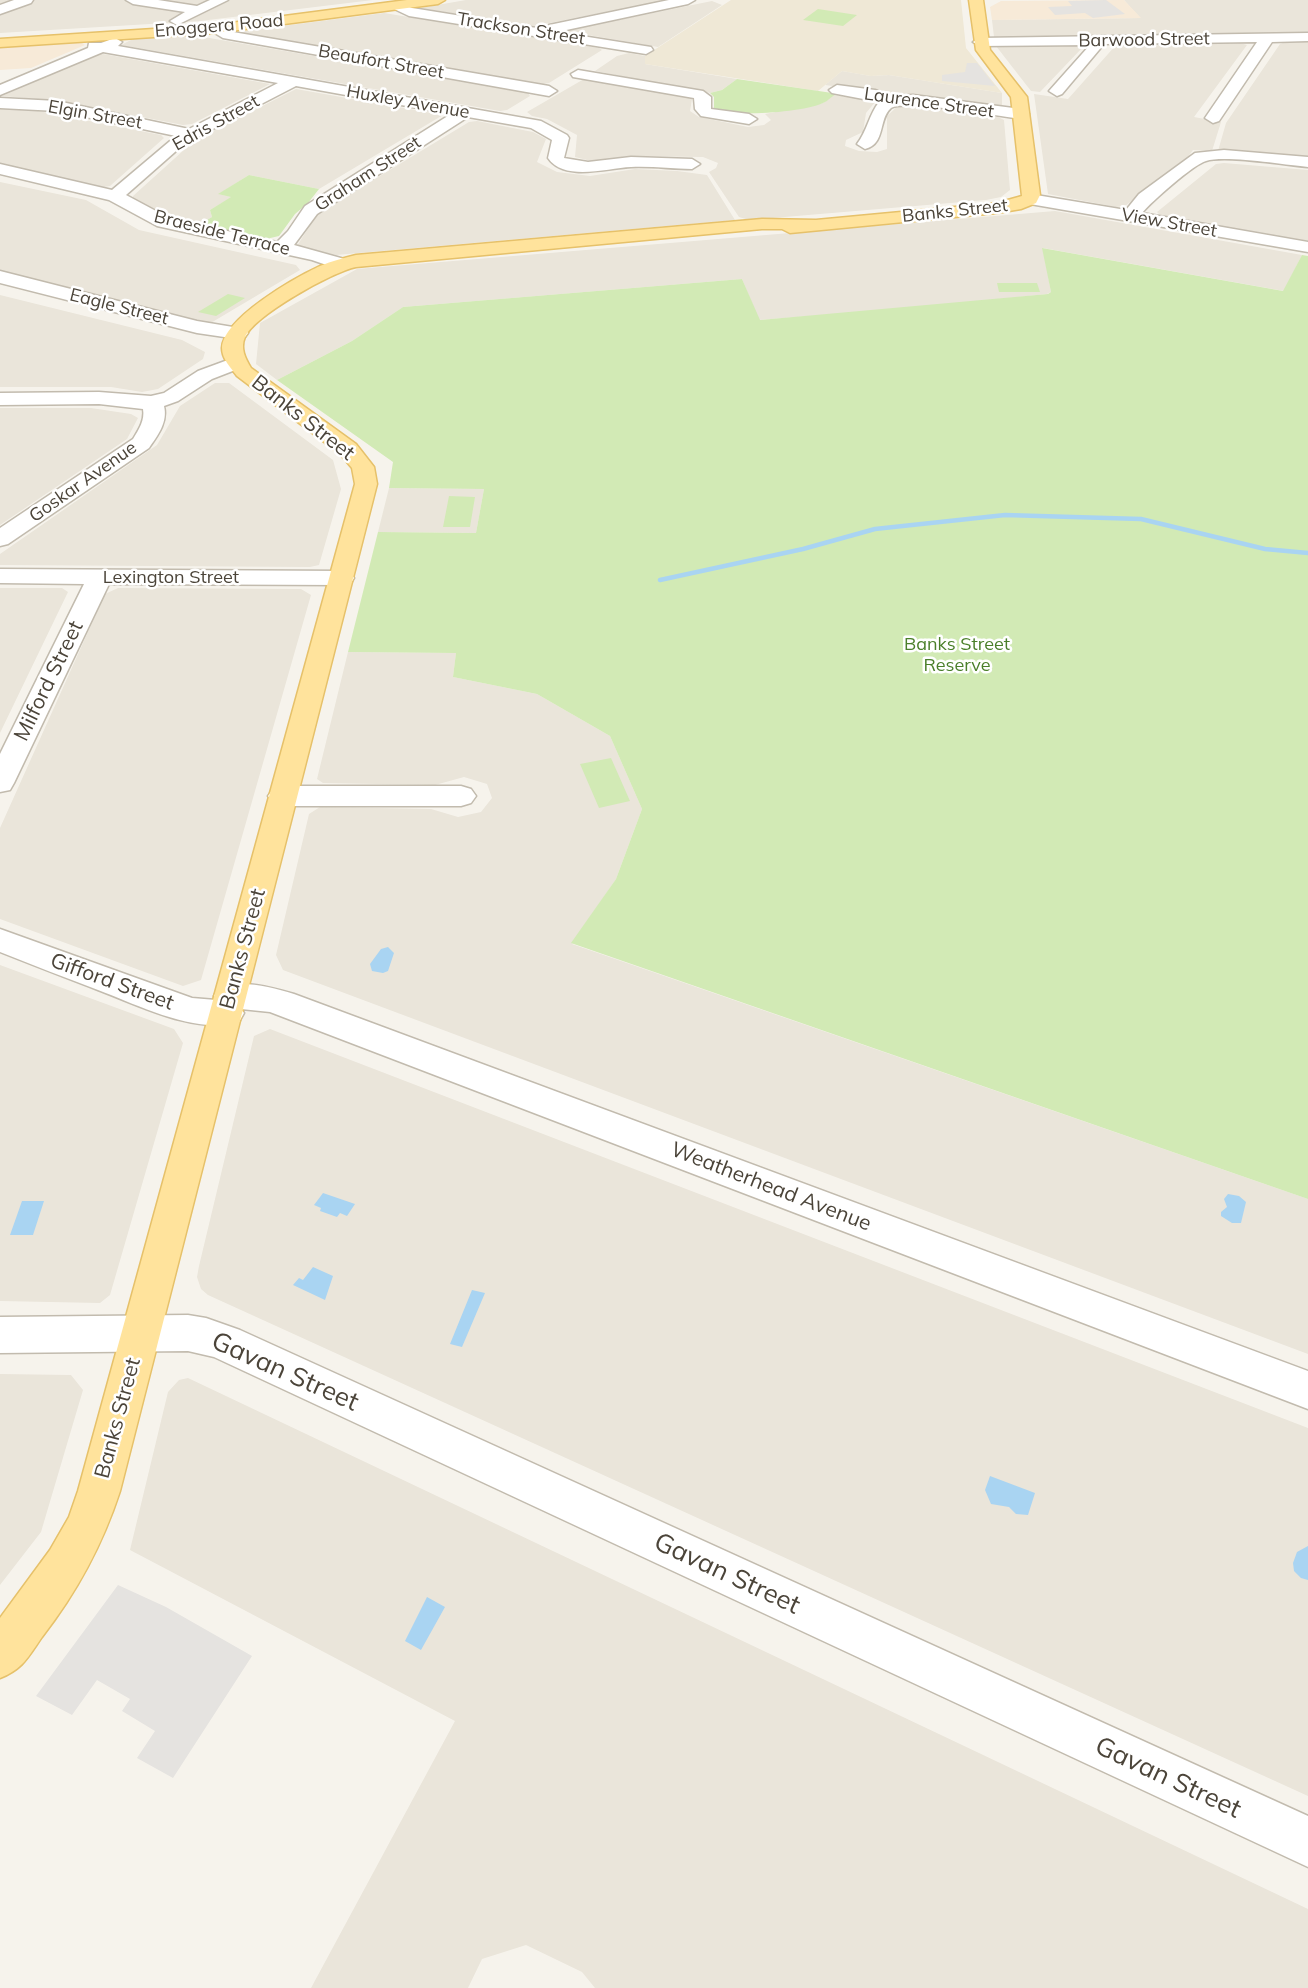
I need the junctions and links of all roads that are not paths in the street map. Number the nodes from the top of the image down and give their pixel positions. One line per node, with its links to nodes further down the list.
1 (26, 0): 8 (street)
2 (133, 0): 9 (street)
3 (221, 0): 9 (street)
4 (438, 0): 7 (main road, Enoggera Road)
5 (688, 0): 12 (street)
6 (980, 1): 18 (main road, Banks Street)
7 (403, 3): 10 (main road, Enoggera Road); 11 (main road, Enoggera Road); 12 (street, Trackson Street)
8 (0, 10)
9 (196, 10): 11 (street)
10 (215, 28): 11 (main road, Enoggera Road); 23 (street, Beaufort Street)
11 (174, 29): 16 (main road, Enoggera Road)
12 (536, 31): 20 (street, Trackson Street)
13 (0, 37): 16 (main road, Enoggera Road)
14 (1308, 37): 15 (street, Barwood Street)
15 (1267, 38): 17 (street, Barwood Street); 31 (street)
16 (101, 41): 19 (main road, Enoggera Road); 22 (street, Huxley Avenue); 24 (street)
17 (1096, 41): 18 (street, Barwood Street); 26 (street)
18 (980, 42): 30 (main road, Banks Street)
19 (0, 43)
20 (623, 46): 21 (street, Trackson Street); 23 (street)
21 (646, 50)
22 (294, 81): 29 (street, Huxley Avenue); 34 (street, Edris Street)
23 (563, 82): 32 (street); 33 (street, Beaufort Street)
24 (0, 90)
25 (837, 90): 27 (street, Laurence Street)
26 (1057, 91)
27 (891, 101): 30 (street, Laurence Street); 35 (street)
28 (0, 103): 34 (street, Elgin Street)
29 (465, 112): 32 (street, Huxley Avenue); 45 (street, Graham Street)
30 (1021, 114): 42 (main road, Banks Street)
31 (1213, 118)
32 (504, 119): 37 (street, Huxley Avenue)
33 (749, 119)
34 (190, 134): 41 (street, Edris Street)
35 (865, 144)
36 (1308, 162): 43 (street)
37 (692, 164)
38 (1308, 167): 43 (street)
39 (0, 169): 41 (street, Braeside Terrace)
40 (0, 177): 45 (street, Braeside Terrace)
41 (115, 196): 45 (street, Braeside Terrace)
42 (1030, 199): 43 (street, View Street); 46 (main road, Banks Street)
43 (1134, 213): 44 (street, View Street)
44 (1308, 247)
45 (293, 253): 46 (street, Braeside Terrace)
46 (336, 267): 50 (main road, Banks Street)
47 (0, 277): 49 (street, Eagle Street)
48 (0, 288): 49 (street, Eagle Street)
49 (188, 330): 50 (street, Eagle Street)
50 (236, 345): 52 (street); 56 (main road, Banks Street)
51 (0, 399): 52 (street)
52 (152, 403): 53 (street, Goskar Avenue)
53 (0, 539)
54 (0, 576): 55 (street, Lexington Street)
55 (99, 578): 56 (street, Lexington Street); 57 (street, Milford Street)
56 (342, 578): 58 (main road, Banks Street)
57 (0, 783)
58 (283, 796): 59 (street); 61 (main road, Banks Street)
59 (461, 796)
60 (0, 940): 61 (street, Gifford Street)
61 (229, 1004): 62 (main road, Banks Street); 64 (street, Weatherhead Avenue)
62 (140, 1334): 63 (street, Gavan Street); 65 (main road, Banks Street); 66 (street, Gavan Street)
63 (0, 1335)
64 (1308, 1390)
65 (0, 1655)
66 (1308, 1842)

